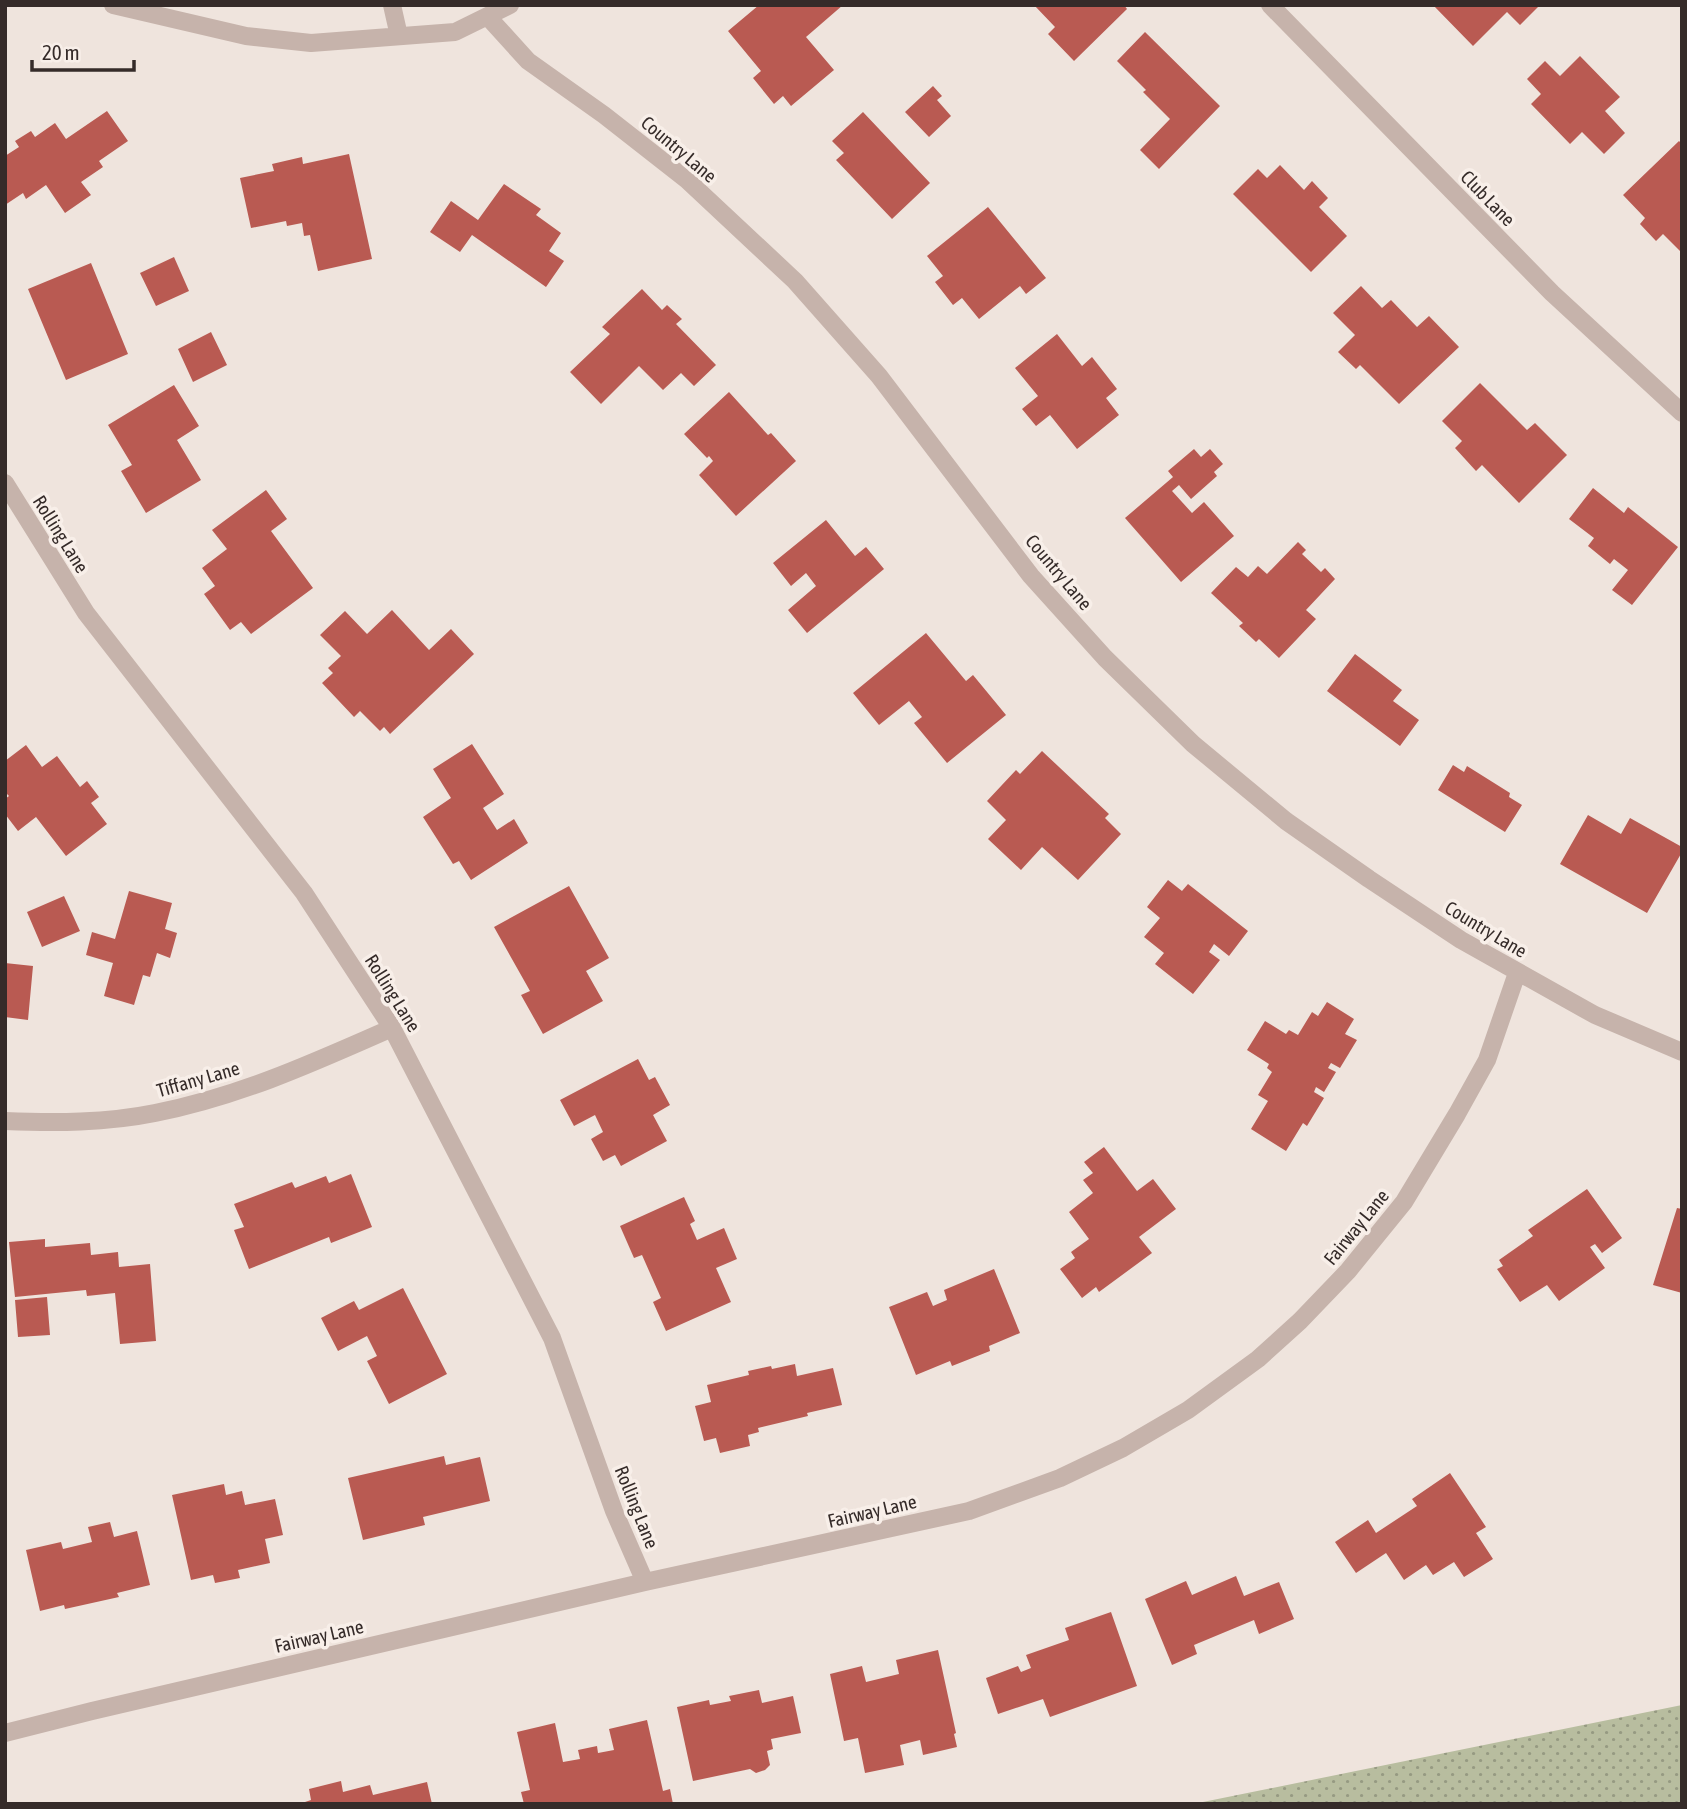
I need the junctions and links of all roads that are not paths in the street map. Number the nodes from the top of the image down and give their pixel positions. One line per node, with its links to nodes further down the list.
1 (113, 5): 6 (street)
2 (392, 5): 6 (street)
3 (510, 5): 5 (street)
4 (1270, 5): 7 (street, Club Lane)
5 (488, 17): 6 (street); 9 (street, Country Lane)
6 (399, 36)
7 (1682, 413)
8 (5, 483): 10 (street, Rolling Lane)
9 (1517, 973): 11 (street, Country Lane); 13 (street, Fairway Lane)
10 (392, 1028): 12 (street, Tiffany Lane); 13 (street, Rolling Lane)
11 (1682, 1052)
12 (5, 1121)
13 (645, 1582): 14 (street, Fairway Lane)
14 (5, 1733)

